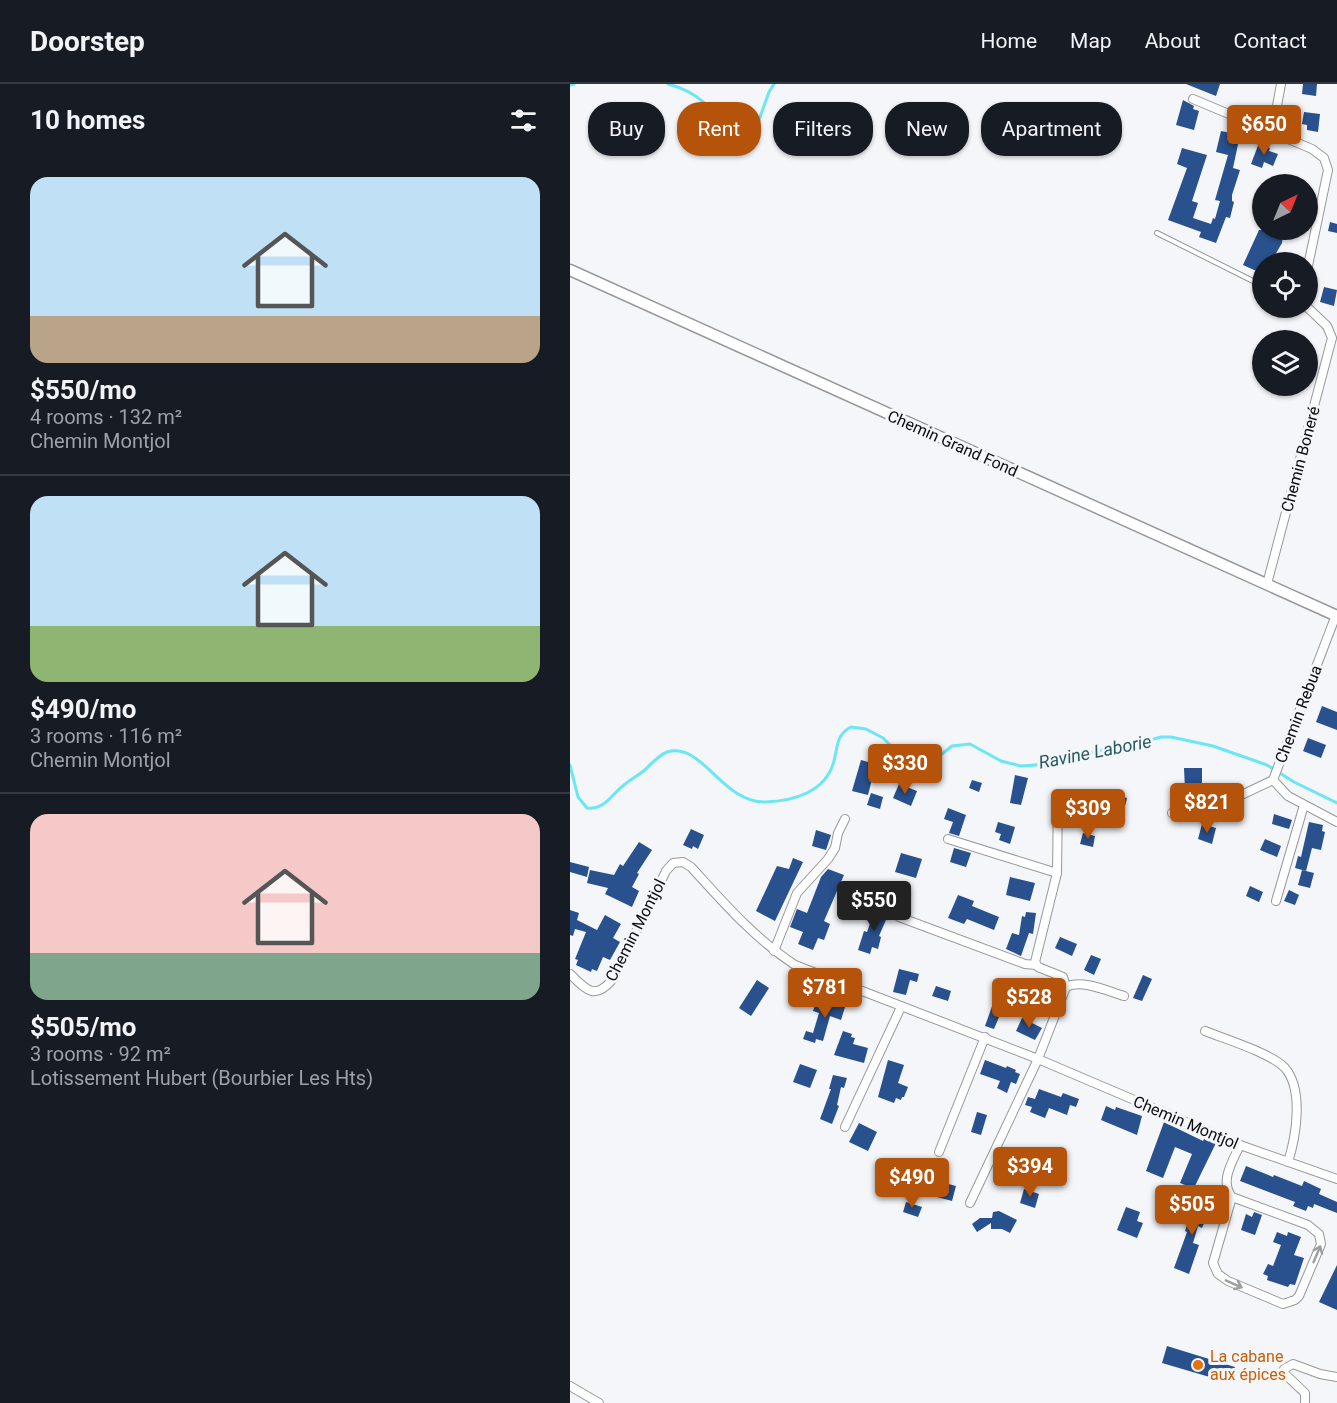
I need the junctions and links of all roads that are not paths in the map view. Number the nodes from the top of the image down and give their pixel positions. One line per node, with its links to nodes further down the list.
1 (1281, 84): 3 (street)
2 (1193, 99): 3 (street)
3 (1272, 133): 5 (street)
4 (1157, 233): 7 (lane)
5 (1311, 252)
6 (570, 270): 10 (street, Chemin Grand Fond)
7 (1252, 280)
8 (1318, 317): 9 (street, Chemin Boneré)
9 (1334, 331): 10 (street, Chemin Boneré)
10 (1267, 584): 11 (street, Chemin Grand Fond)
11 (1336, 616): 12 (street, Chemin Rebua)
12 (1274, 777): 14 (street, Chemin Rebua); 15 (street, Chemin Rebua)
13 (1058, 795): 19 (street)
14 (1304, 805): 17 (street, Chemin Rebua); 20 (street)
15 (1173, 813)
16 (845, 819): 22 (street)
17 (1337, 822)
18 (948, 839): 19 (street)
19 (1057, 873): 23 (street)
20 (1276, 901)
21 (899, 917): 23 (street)
22 (774, 951): 24 (street, Chemin Montjol); 27 (street, Chemin Montjol)
23 (1036, 965): 25 (street)
24 (570, 974)
25 (1066, 987): 26 (street); 30 (street)
26 (1124, 996)
27 (901, 1006): 29 (street, Chemin Montjol); 31 (street)
28 (1205, 1031): 34 (street)
29 (985, 1037): 30 (street, Chemin Montjol); 33 (street)
30 (1038, 1059): 32 (street, Chemin Montjol); 37 (street)
31 (845, 1127)
32 (1240, 1145): 34 (street, Chemin Montjol); 36 (street)
33 (939, 1152)
34 (1288, 1162): 35 (street, Chemin Montjol)
35 (1337, 1179)
36 (1232, 1197): 36 (street, one-way to 36)
37 (970, 1203)
38 (1337, 1377): 41 (street)
39 (570, 1386): 40 (street)
40 (599, 1403)
41 (1305, 1403)

